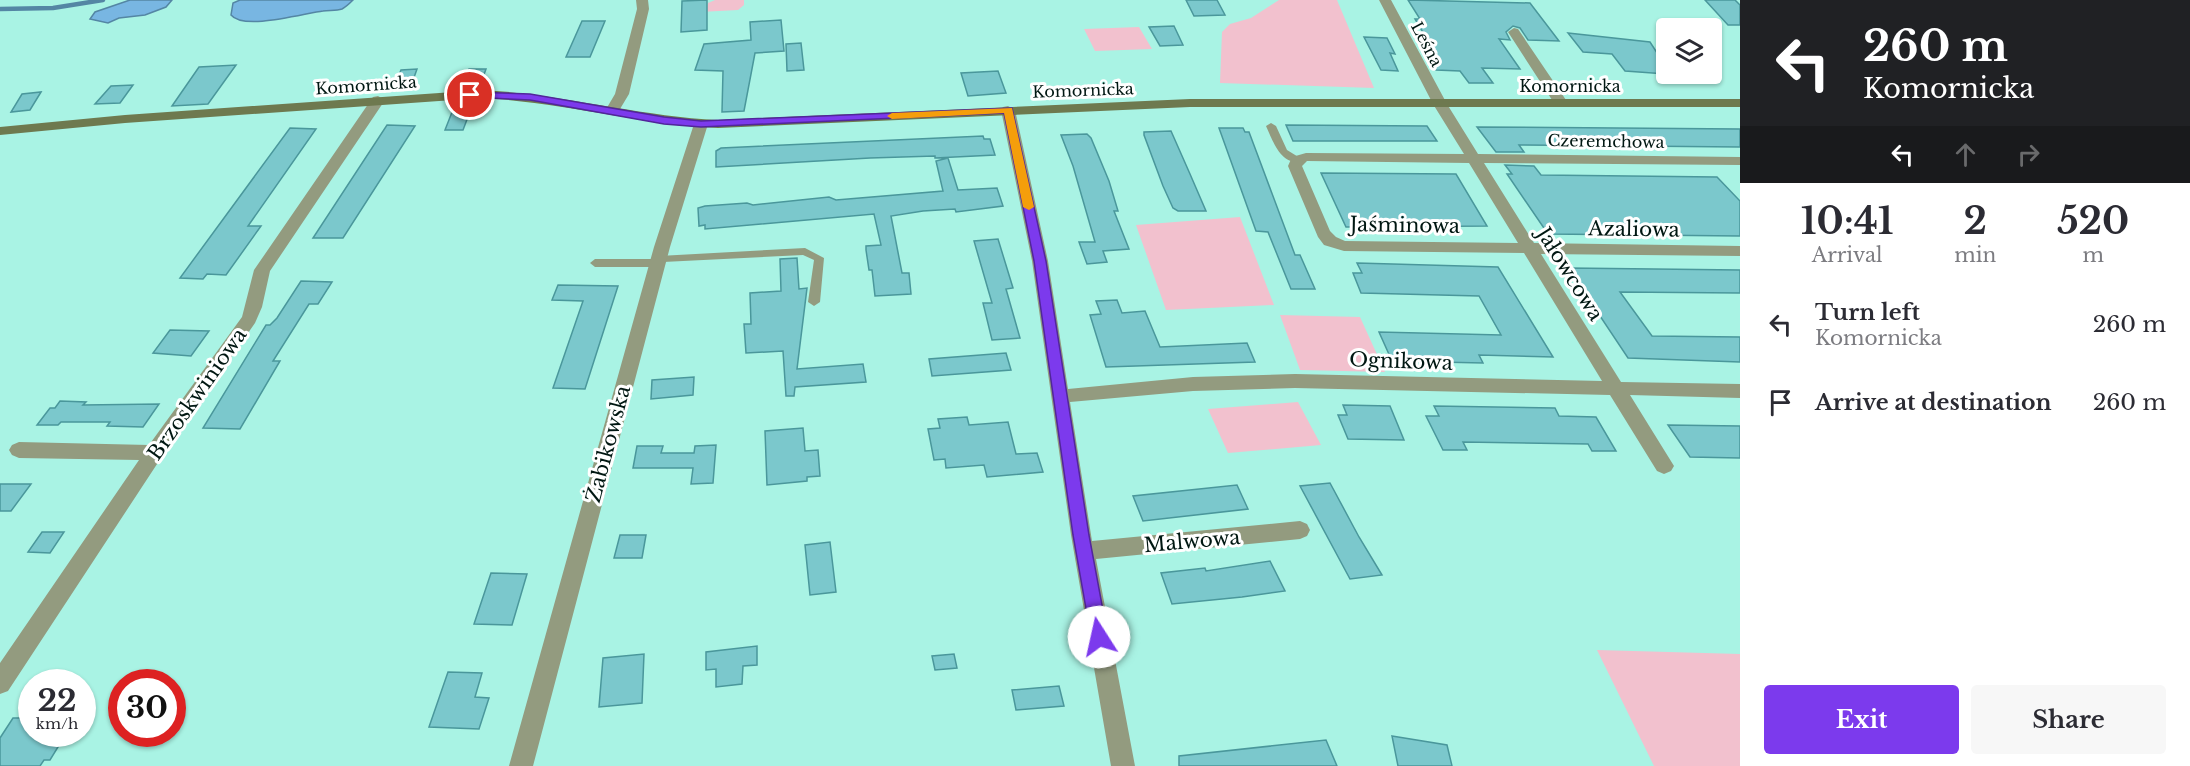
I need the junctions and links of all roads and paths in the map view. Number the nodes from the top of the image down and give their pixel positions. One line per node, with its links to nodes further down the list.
1 (642, 0): 9 (street)
2 (1385, 0): 7 (street, Leśna)
3 (1514, 32): 5 (street)
4 (378, 100): 9 (street, Komornicka); 12 (street, Komornicka); 25 (street, Brzoskwiniowa)
5 (1561, 103): 6 (street, Komornicka); 7 (street, Komornicka)
6 (1740, 103)
7 (1440, 104): 8 (street, Komornicka); 13 (street, Jałowcowa)
8 (1008, 110): 10 (street, Komornicka); 23 (street)
9 (612, 111): 10 (street, Komornicka)
10 (701, 124): 18 (street, Żabikowska)
11 (1271, 126): 14 (lane)
12 (0, 131)
13 (1472, 158): 14 (street); 15 (street, Czeremchowa); 16 (street, Jałowcowa)
14 (1297, 160): 16 (street, Jaśminowa)
15 (1739, 162)
16 (1528, 249): 17 (street, Azaliowa); 21 (street, Jałowcowa)
17 (1740, 251)
18 (658, 261): 19 (lane); 20 (lane); 30 (street, Żabikowska)
19 (595, 263)
20 (814, 302)
21 (1614, 389): 22 (street, Ognikowa); 23 (street, Ognikowa); 26 (street, Jałowcowa)
22 (1740, 391)
23 (1061, 396): 28 (street)
24 (19, 450): 25 (street)
25 (154, 453): 29 (street, Brzoskwiniowa)
26 (1664, 466)
27 (1300, 530): 28 (street, Malwowa)
28 (1084, 551): 31 (street)
29 (0, 683)
30 (522, 766)
31 (1123, 766)

